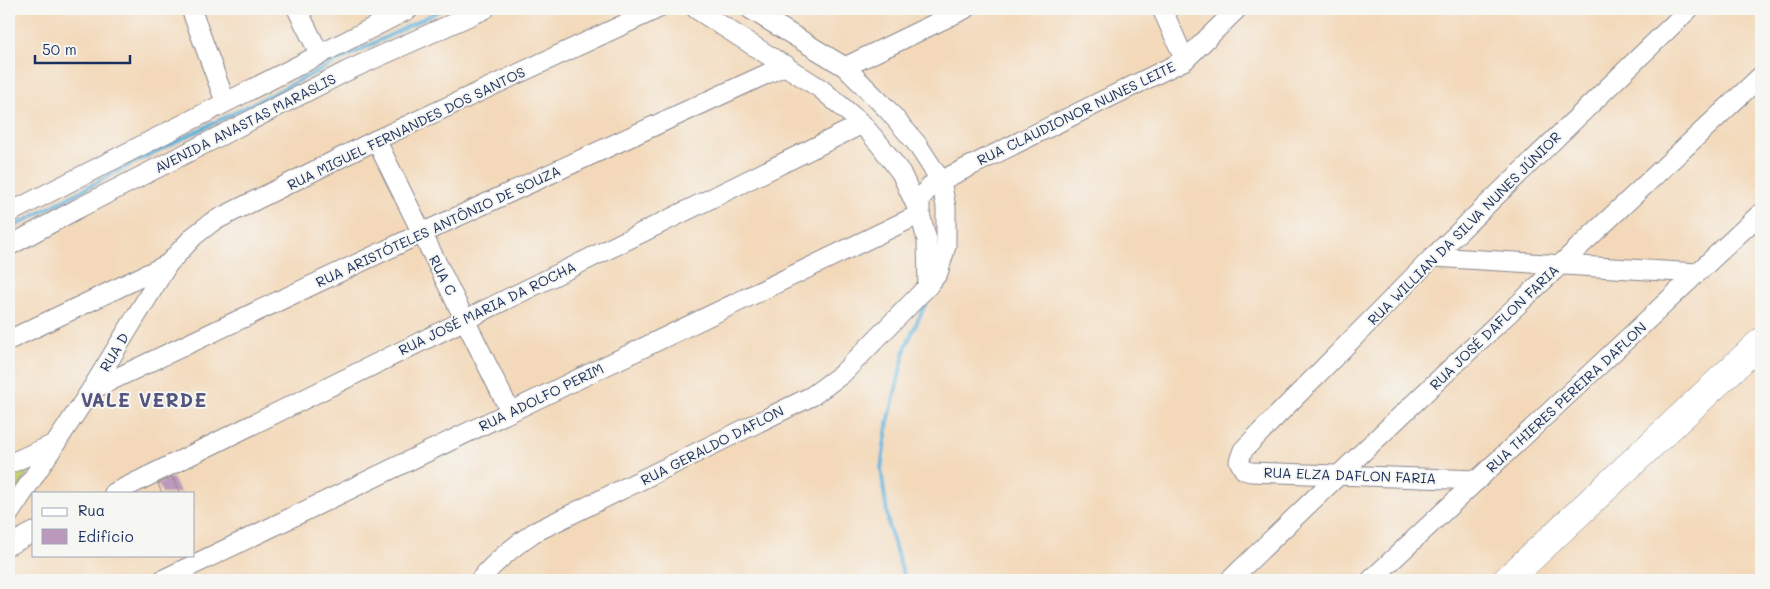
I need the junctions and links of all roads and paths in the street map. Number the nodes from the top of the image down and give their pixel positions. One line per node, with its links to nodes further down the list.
1 (191, 9): 17 (street)
2 (297, 9): 12 (street)
3 (409, 9): 12 (street, AVENIDA ANASTAS MARASLIS)
4 (485, 9): 25 (street, AVENIDA ANASTAS MARASLIS)
5 (657, 9): 19 (street, RUA MIGUEL FERNANDES DOS SANTOS)
6 (696, 9): 14 (street)
7 (750, 9): 15 (street)
8 (965, 9): 15 (street)
9 (1162, 9): 13 (street)
10 (1237, 9): 13 (street, RUA CLAUDIONOR NUNES LEITE)
11 (1688, 9): 26 (street, RUA WILLIAN DA SILVA NUNES JÚNIOR)
12 (320, 55): 17 (street, AVENIDA ANASTAS MARASLIS)
13 (1185, 60): 20 (street, RUA CLAUDIONOR NUNES LEITE)
14 (786, 65): 18 (street); 24 (street, RUA ARISTÓTELES ANTÔNIO DE SOUZA)
15 (845, 67): 20 (street)
16 (1761, 76): 28 (street, RUA JOSÉ DAFLON FARIA)
17 (225, 101): 21 (street, AVENIDA ANASTAS MARASLIS)
18 (862, 124): 22 (street); 31 (street, RUA JOSÉ MARIA DA ROCHA)
19 (376, 140): 24 (street, RUA C); 27 (street, RUA MIGUEL FERNANDES DOS SANTOS)
20 (941, 181): 22 (street, RUA CLAUDIONOR NUNES LEITE); 30 (street, RUA GERALDO DAFLON)
21 (9, 213)
22 (920, 214): 30 (street); 35 (street, RUA ADOLFO PERIM)
23 (1761, 214): 29 (street, RUA THIERES PEREIRA DAFLON)
24 (422, 233): 31 (street, RUA C); 34 (street, RUA ARISTÓTELES ANTÔNIO DE SOUZA)
25 (9, 246)
26 (1433, 257): 28 (street); 37 (street, RUA WILLIAN DA SILVA NUNES JÚNIOR)
27 (168, 264): 32 (street); 34 (street, RUA D)
28 (1560, 264): 29 (street); 39 (street, RUA JOSÉ DAFLON FARIA)
29 (1697, 273): 40 (street, RUA THIERES PEREIRA DAFLON)
30 (928, 286): 46 (street, RUA GERALDO DAFLON)
31 (465, 318): 35 (street, RUA C); 41 (street, RUA JOSÉ MARIA DA ROCHA)
32 (9, 340)
33 (1761, 342): 49 (highway)
34 (91, 390): 36 (street, RUA D)
35 (510, 411): 45 (street, RUA ADOLFO PERIM)
36 (54, 444): 38 (street); 42 (street, RUA D)
37 (1243, 450): 39 (street, RUA ELZA DAFLON FARIA)
38 (9, 464)
39 (1339, 474): 40 (street, RUA ELZA DAFLON FARIA); 47 (street, RUA JOSÉ DAFLON FARIA)
40 (1478, 480): 48 (street, RUA THIERES PEREIRA DAFLON)
41 (116, 492)
42 (9, 514)
43 (32, 533): 44 (street)
44 (9, 545)
45 (162, 580)
46 (480, 580)
47 (1230, 580)
48 (1371, 580)
49 (1507, 580)

